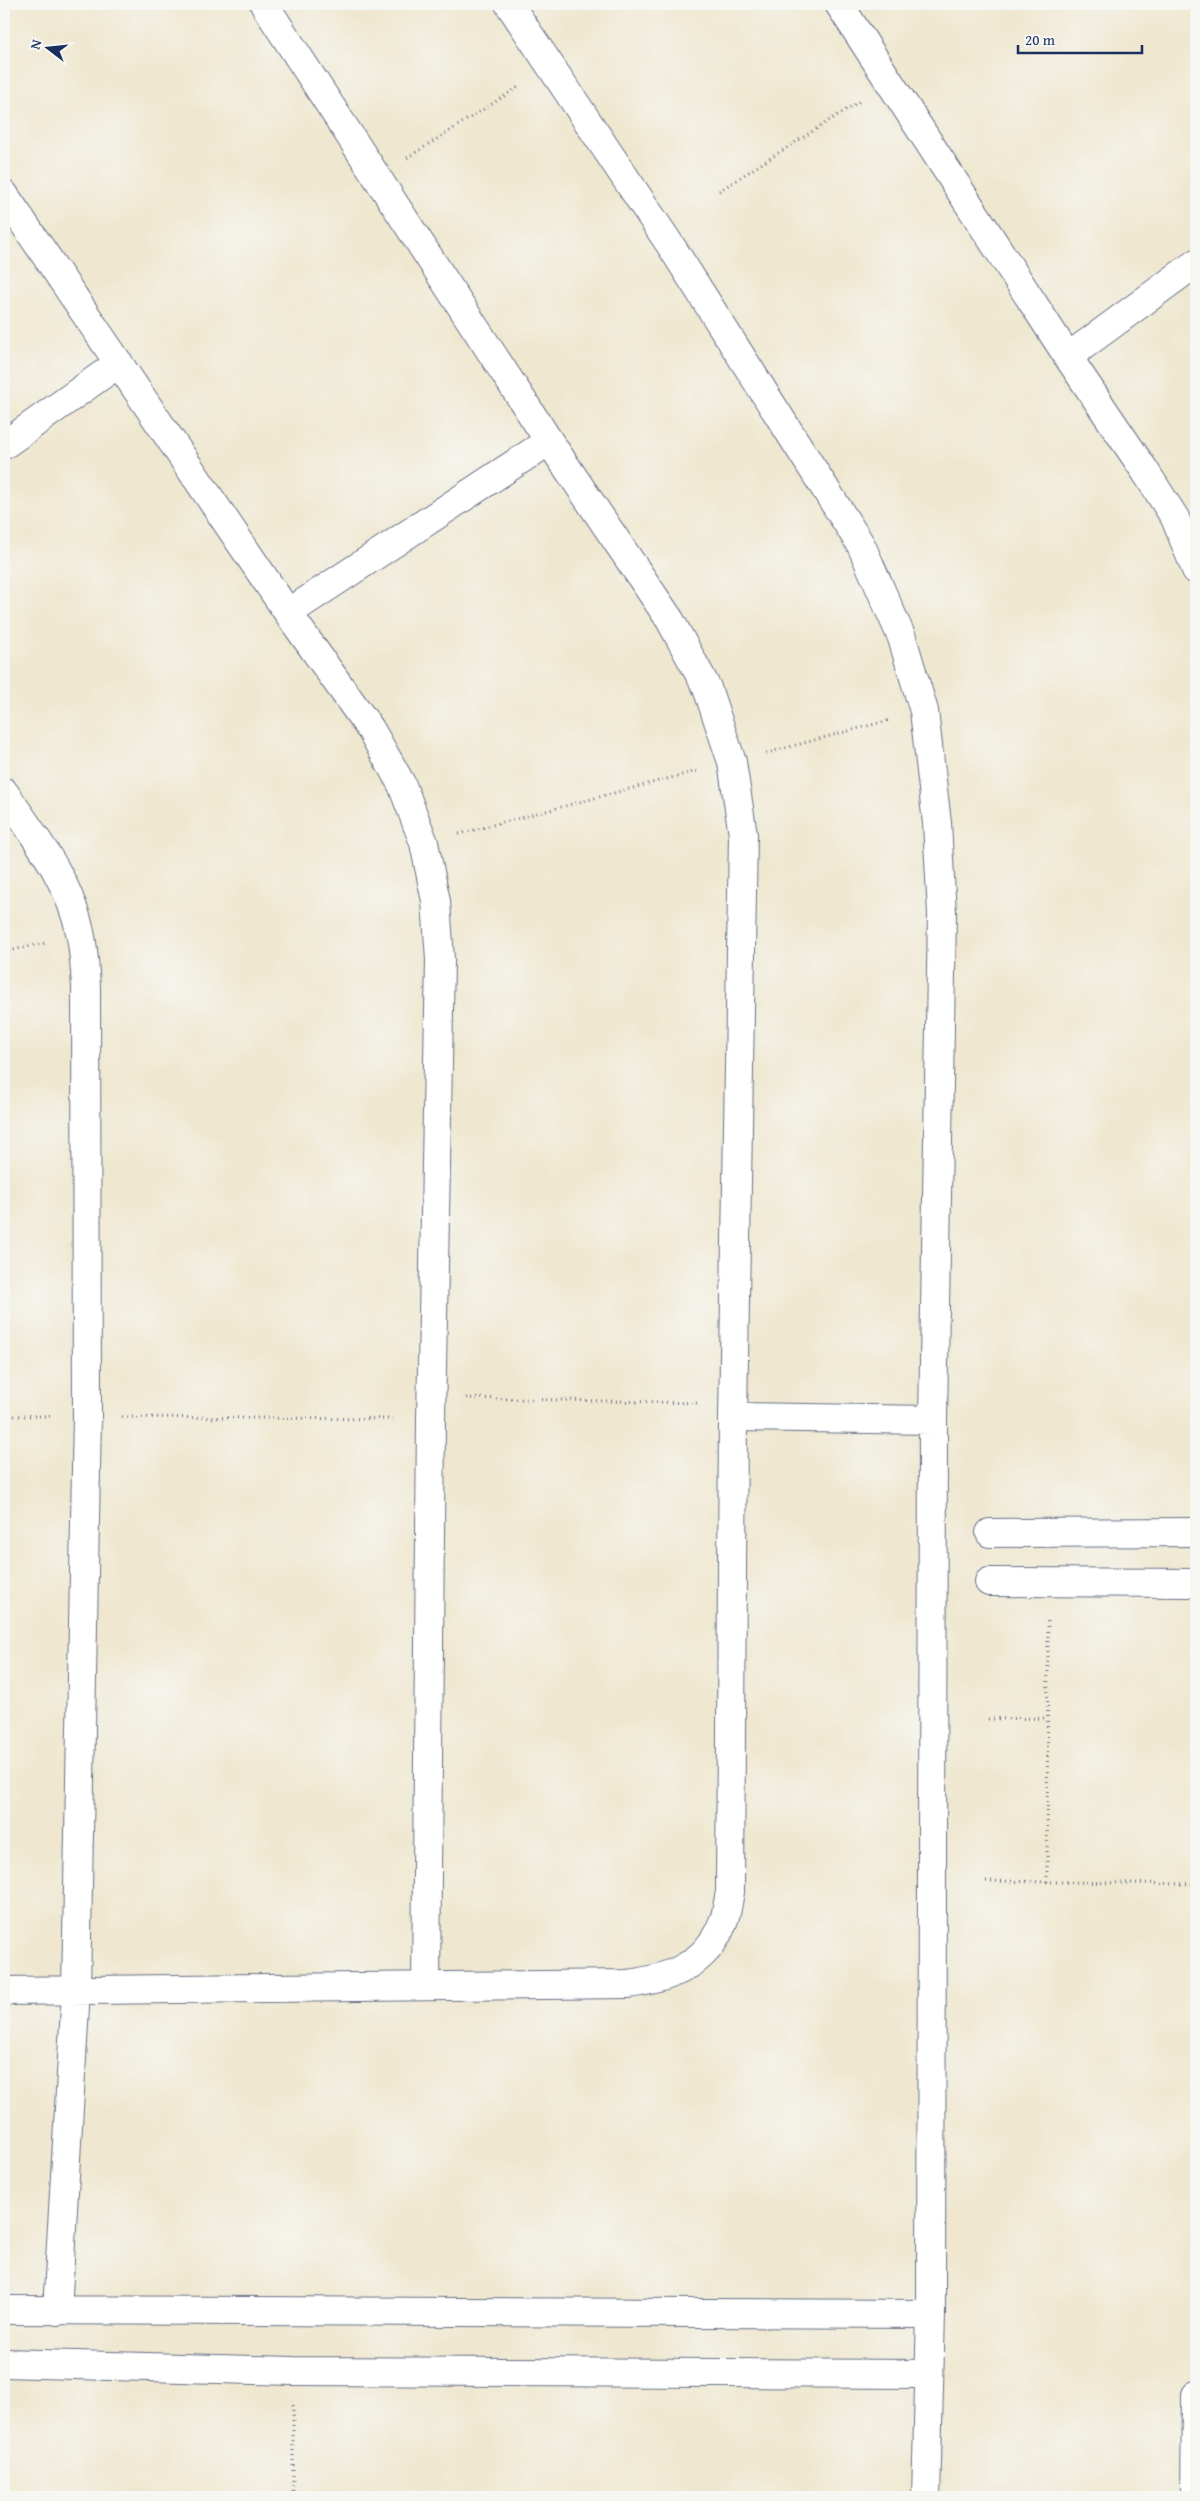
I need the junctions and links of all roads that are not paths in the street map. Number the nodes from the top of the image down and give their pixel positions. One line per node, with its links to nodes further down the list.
1 (264, 4): 8 (street)
2 (509, 4): 14 (street)
3 (840, 4): 6 (street)
4 (4, 194): 7 (street)
5 (1196, 263): 6 (street)
6 (1068, 357): 10 (street)
7 (119, 363): 9 (street); 11 (street)
8 (549, 441): 11 (street); 13 (street)
9 (4, 445)
10 (1196, 570)
11 (288, 613): 19 (street)
12 (4, 792): 20 (street)
13 (733, 1410): 14 (street); 19 (street)
14 (933, 1420): 24 (street)
15 (1196, 1532): 16 (street)
16 (990, 1533)
17 (989, 1582): 18 (street)
18 (1196, 1582)
19 (426, 1986): 20 (street)
20 (76, 1990): 21 (street); 23 (street)
21 (4, 1991)
22 (4, 2310): 23 (street)
23 (57, 2311): 24 (street)
24 (930, 2314): 26 (street)
25 (4, 2363): 26 (street)
26 (929, 2374): 28 (street)
27 (1196, 2395): 29 (street)
28 (926, 2497)
29 (1196, 2497)

